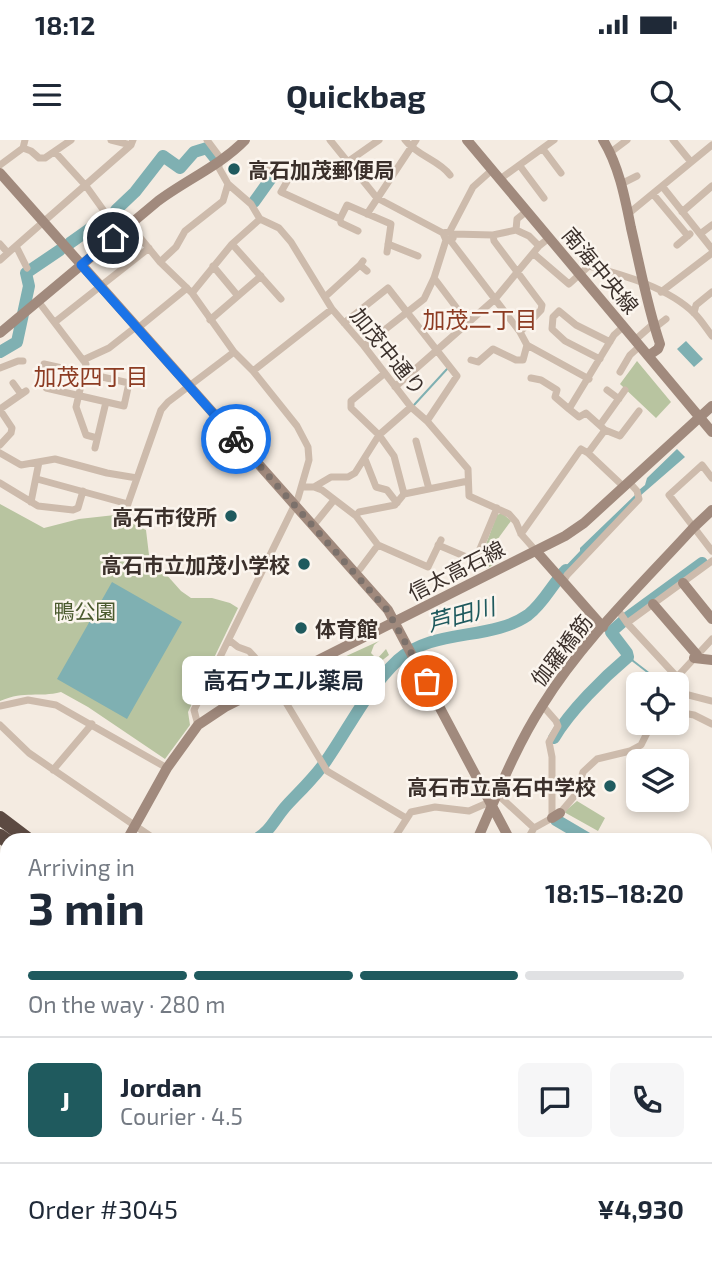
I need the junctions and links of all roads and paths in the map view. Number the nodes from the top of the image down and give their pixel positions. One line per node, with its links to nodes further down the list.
1 (71, 140): 19 (street)
2 (111, 140): 14 (street)
3 (245, 140): 21 (street)
4 (330, 140): 22 (street)
5 (379, 140): 22 (street)
6 (405, 140): 17 (street)
7 (416, 140): 17 (street)
8 (467, 140): 28 (street, 南海中央線)
9 (554, 140): 18 (street)
10 (603, 140): 20 (street)
11 (627, 140): 20 (street)
12 (673, 140): 24 (street)
13 (209, 141): 21 (street, 加茂中通り)
14 (132, 142): 36 (street)
15 (24, 144): 19 (street); 25 (street)
16 (712, 145): 24 (street)
17 (411, 147): 23 (street); 40 (street)
18 (543, 149): 26 (street); 30 (street)
19 (55, 152): 36 (street)
20 (611, 152): 35 (street)
21 (219, 161): 34 (street, 加茂中通り); 49 (street)
22 (348, 161): 32 (street); 40 (street)
23 (452, 162)
24 (691, 162): 37 (street)
25 (0, 166)
26 (520, 166): 33 (street); 41 (street)
27 (263, 168): 32 (street)
28 (492, 170): 33 (street, 南海中央線); 54 (street)
29 (0, 173): 48 (street)
30 (561, 173)
31 (637, 176): 35 (street)
32 (289, 178): 47 (street)
33 (500, 179): 42 (street, 南海中央線)
34 (228, 184): 46 (street, 加茂中通り); 69 (street)
35 (621, 184): 45 (street)
36 (86, 186): 48 (street); 49 (street)
37 (662, 186): 39 (street); 43 (street)
38 (712, 186): 43 (street)
39 (653, 194): 45 (street); 56 (street)
40 (377, 198): 44 (street); 54 (street)
41 (544, 198)
42 (527, 211): 51 (street); 57 (street, 南海中央線)
43 (682, 212): 53 (street)
44 (367, 214): 47 (street); 67 (street)
45 (628, 214): 78 (street)
46 (260, 219): 59 (street); 84 (street, 加茂中通り)
47 (340, 219): 52 (street)
48 (44, 223): 61 (street); 70 (street)
49 (129, 224): 63 (street); 70 (street)
50 (712, 225): 53 (street)
51 (516, 230): 55 (street); 62 (street)
52 (358, 232)
53 (698, 232): 56 (street); 64 (street)
54 (448, 235): 55 (street); 77 (street); 86 (street)
55 (493, 235): 74 (street)
56 (688, 236): 60 (street)
57 (549, 238): 62 (street); 75 (street, 南海中央線)
58 (0, 244): 65 (street)
59 (232, 244): 72 (street); 76 (street)
60 (677, 244)
61 (16, 246): 65 (street); 73 (street)
62 (539, 246): 66 (street)
63 (149, 248): 69 (street); 79 (street)
64 (712, 251): 81 (street)
65 (8, 253): 68 (street)
66 (534, 254): 74 (street); 75 (street)
67 (418, 256)
68 (0, 260)
69 (160, 262): 80 (street)
70 (81, 265): 79 (street); 87 (street)
71 (363, 265): 84 (street)
72 (213, 267): 80 (street); 83 (street)
73 (27, 268)
74 (517, 274): 86 (street); 99 (street)
75 (580, 274): 78 (street); 96 (street, 南海中央線)
76 (261, 276): 83 (street); 85 (street)
77 (434, 278): 89 (street); 95 (street)
78 (643, 282): 81 (street); 97 (street)
79 (101, 286): 93 (street); 98 (street)
80 (189, 290): 92 (street); 98 (street)
81 (661, 292): 90 (street)
82 (712, 292): 90 (street)
83 (238, 296): 92 (street)
84 (326, 296): 88 (street, 加茂中通り)
85 (281, 299)
86 (495, 299): 95 (street); 99 (street)
87 (38, 301): 93 (street); 100 (street)
88 (332, 309): 94 (street, 加茂中通り); 114 (street)
89 (408, 312): 94 (street); 105 (street); 106 (street)
90 (694, 313): 101 (street)
91 (666, 319): 97 (street)
92 (210, 320): 107 (street)
93 (55, 322): 110 (street)
94 (344, 323): 105 (street, 加茂中通り)
95 (468, 324): 106 (street)
96 (624, 326): 102 (street); 103 (street, 南海中央線)
97 (654, 326): 103 (street); 108 (street)
98 (137, 327): 110 (street); 121 (street)
99 (520, 332): 104 (street)
100 (0, 333)
101 (712, 335)
102 (610, 342): 109 (street); 109 (street)
103 (637, 343): 108 (street, 南海中央線); 115 (street)
104 (527, 345): 111 (street); 119 (street)
105 (364, 346): 117 (street, 加茂中通り)
106 (437, 351): 122 (street); 133 (street)
107 (234, 352): 114 (street); 121 (street)
108 (648, 356): 134 (street, 南海中央線)
109 (600, 359): 119 (street)
110 (83, 360): 116 (street)
111 (471, 360)
112 (23, 361): 113 (street)
113 (0, 368)
114 (253, 371): 150 (street)
115 (620, 372)
116 (84, 373): 125 (street); 125 (street); 127 (street)
117 (385, 373): 122 (street, 加茂中通り); 136 (street)
118 (531, 378): 130 (street)
119 (589, 379): 130 (street)
120 (13, 383): 131 (street)
121 (190, 386): 145 (street); 158 (street)
122 (395, 387): 129 (street, 加茂中通り)
123 (607, 390): 126 (street)
124 (625, 390): 126 (street)
125 (78, 396): 127 (street); 137 (street)
126 (619, 399): 135 (street)
127 (106, 402): 137 (street)
128 (712, 406): 134 (street, 信太高石線)
129 (411, 407): 133 (street, 加茂中通り); 136 (street)
130 (569, 409): 135 (street)
131 (0, 410): 139 (street)
132 (638, 416): 135 (street)
133 (427, 421): 148 (street, 加茂中通り)
134 (706, 424): 153 (street, 信太高石線)
135 (603, 427): 142 (street)
136 (379, 435): 143 (street); 155 (street)
137 (97, 438): 140 (street)
138 (416, 442): 152 (street)
139 (0, 445)
140 (95, 447)
141 (0, 453): 144 (street)
142 (587, 453): 153 (street); 167 (street)
143 (365, 459): 151 (street); 159 (street)
144 (39, 462): 145 (street); 147 (street)
145 (137, 478): 160 (street)
146 (712, 478): 166 (street)
147 (37, 479): 154 (street); 157 (street)
148 (468, 481): 152 (street); 161 (street, 加茂中通り)
149 (0, 483): 157 (street)
150 (302, 487): 151 (street); 158 (street)
151 (314, 487): 156 (street)
152 (429, 489): 155 (street)
153 (632, 489): 169 (street, 信太高石線); 173 (street)
154 (83, 491): 157 (street); 160 (street)
155 (404, 494): 159 (street)
156 (334, 500): 164 (street); 165 (street)
157 (30, 502)
158 (294, 503): 178 (street); 181 (street)
159 (397, 503): 164 (street)
160 (128, 504): 163 (street)
161 (497, 508): 167 (street, 加茂中通り); 168 (street)
162 (712, 510): 166 (street, 伽羅橋筋)
163 (124, 515)
164 (356, 516): 168 (street)
165 (317, 521)
166 (694, 527): 170 (street); 176 (street, 伽羅橋筋)
167 (521, 534): 169 (street, 加茂中通り)
168 (378, 545): 172 (street)
169 (536, 551): 173 (street); 178 (street, 信太高石線)
170 (712, 551)
171 (712, 561): 174 (street)
172 (360, 569)
173 (560, 579): 179 (street)
174 (683, 583): 175 (street); 177 (street)
175 (653, 604): 176 (street); 182 (street)
176 (624, 618): 179 (street, 伽羅橋筋); 184 (street)
177 (712, 619)
178 (395, 623): 186 (street, 信太高石線); 200 (street)
179 (603, 627): 189 (street, 伽羅橋筋)
180 (712, 639): 182 (street)
181 (229, 640): 186 (street); 195 (street)
182 (696, 657): 183 (street); 185 (street)
183 (712, 660)
184 (668, 672)
185 (683, 672)
186 (274, 683): 195 (street, 信太高石線); 203 (street)
187 (689, 695): 188 (street)
188 (712, 701)
189 (542, 705): 199 (street, 伽羅橋筋); 201 (street)
190 (0, 706): 192 (street)
191 (689, 714): 193 (street)
192 (92, 724): 197 (street); 198 (street)
193 (712, 724)
194 (0, 725): 198 (street)
195 (198, 725): 197 (street, 信太高石線)
196 (646, 735): 201 (street)
197 (167, 768): 204 (street, 信太高石線)
198 (53, 770): 204 (street)
199 (497, 794): 200 (street, 伽羅橋筋); 205 (street)
200 (492, 806): 203 (street); 210 (street, 伽羅橋筋); 211 (street)
201 (556, 816): 205 (street)
202 (0, 818): 206 (highway)
203 (406, 818): 209 (street)
204 (135, 827): 207 (street, 信太高石線); 208 (street)
205 (534, 828): 212 (street)
206 (20, 833)
207 (131, 833)
208 (145, 833)
209 (397, 833)
210 (480, 833)
211 (506, 833)
212 (531, 833)

